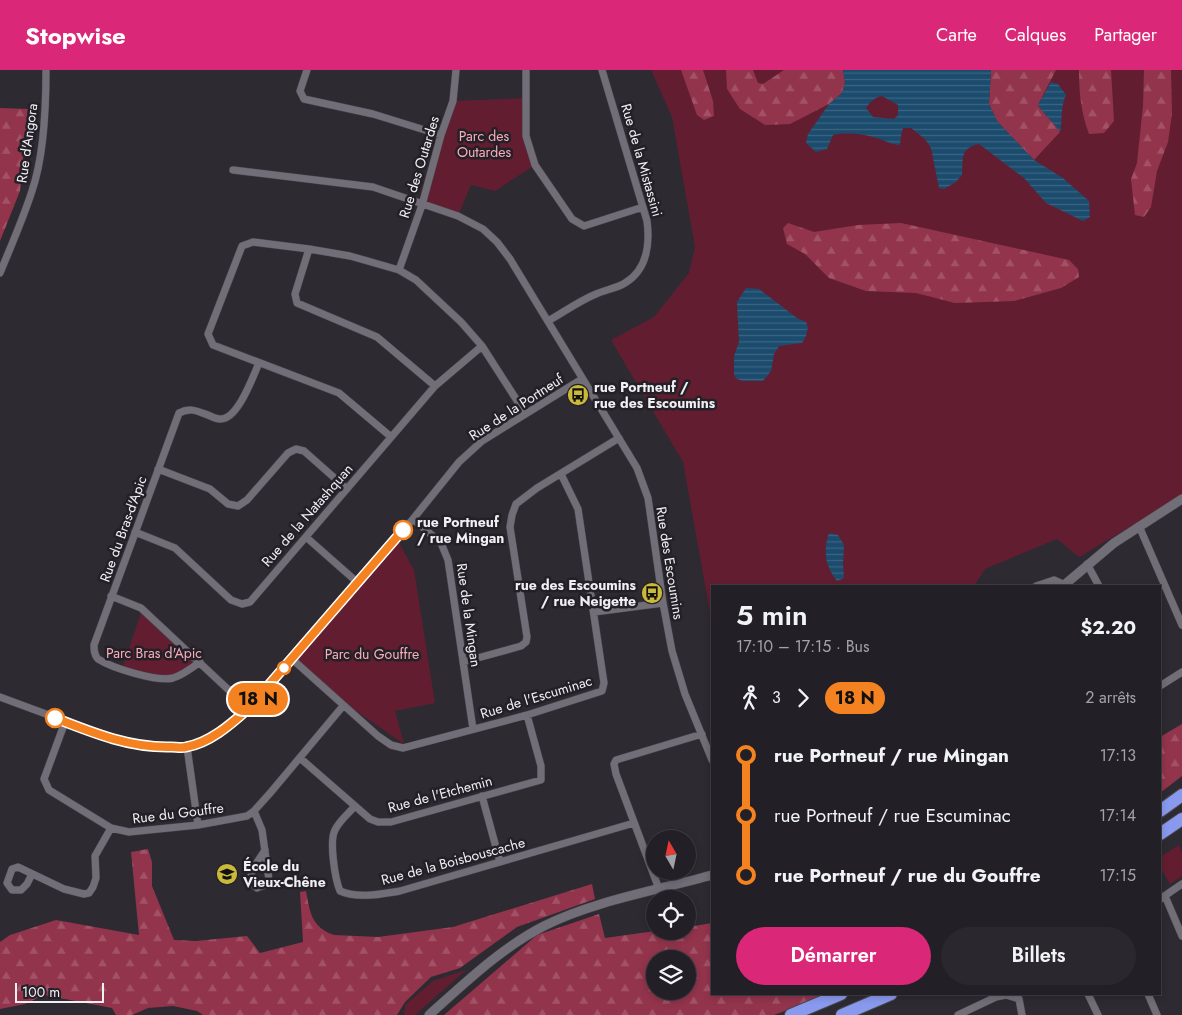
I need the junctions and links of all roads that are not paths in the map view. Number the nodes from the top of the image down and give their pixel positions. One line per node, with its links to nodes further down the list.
1 (46, 70): 12 (street, Rue d'Angora)
2 (307, 70): 6 (street)
3 (456, 70): 6 (street, Rue des Outardes)
4 (526, 70): 9 (street)
5 (602, 70): 9 (street, Rue de la Mistassini)
6 (441, 135): 8 (street, Rue des Outardes)
7 (233, 170): 8 (street, Rue des Escoumins)
8 (422, 205): 11 (street, Rue des Outardes); 13 (street, Rue des Escoumins)
9 (643, 207): 13 (street, Rue de la Mistassini)
10 (309, 249): 11 (street); 15 (street); 17 (street)
11 (399, 270): 14 (street)
12 (0, 273)
13 (548, 321): 16 (street, Rue des Escoumins)
14 (482, 346): 17 (street, Rue de la Natashquan); 18 (street)
15 (259, 363): 19 (street); 21 (street, Rue du Bras-d'Apic)
16 (582, 379): 18 (street, Rue de la Portneuf); 20 (street, Rue des Escoumins)
17 (435, 386): 19 (street, Rue de la Natashquan)
18 (525, 413): 25 (street, Rue de la Portneuf)
19 (390, 436): 23 (street, Rue de la Natashquan)
20 (619, 438): 22 (street); 35 (street, Rue des Escoumins)
21 (158, 469): 23 (street); 27 (street, Rue du Bras-d'Apic)
22 (561, 474): 36 (street, Rue de l'Escuminac); 40 (street)
23 (348, 489): 28 (street, Rue de la Natashquan)
24 (1182, 499): 26 (street)
25 (412, 519): 30 (street, Rue de la Portneuf); 40 (street, Rue de la Mingan)
26 (1139, 526): 29 (street); 37 (street)
27 (134, 532): 28 (street, Rue de la Natashquan); 34 (street, Rue du Bras-d'Apic)
28 (306, 537): 30 (street)
29 (1087, 564): 32 (street); 33 (street)
30 (358, 582): 38 (street, Rue de la Portneuf)
31 (1039, 585): 32 (street)
32 (1064, 585)
33 (1098, 585)
34 (112, 596): 39 (street); 39 (street, Rue du Bras-d'Apic)
35 (663, 603): 36 (street); 49 (street, Rue des Escoumins)
36 (594, 612): 46 (street, Rue de l'Escuminac)
37 (1182, 625)
38 (292, 659): 44 (street, Rue de l'Escuminac); 45 (street, Rue de la Portneuf)
39 (200, 662): 45 (street)
40 (463, 662): 48 (street, Rue de la Mingan)
41 (1182, 672): 42 (street)
42 (1161, 685)
43 (0, 697): 47 (street, Rue de la Portneuf)
44 (343, 706): 48 (street, Rue de l'Escuminac); 52 (street, Rue du Gouffre)
45 (248, 709): 50 (street, Rue de la Portneuf)
46 (527, 715): 48 (street, Rue de l'Escuminac); 53 (street, Rue de l'Etchemin)
47 (65, 722): 50 (street, Rue de la Portneuf); 61 (street, Rue du Gouffre)
48 (473, 729)
49 (702, 734): 51 (street, Rue des Escoumins); 59 (street)
50 (187, 747): 60 (street)
51 (711, 757)
52 (300, 758): 55 (street, Rue de l'Etchemin); 57 (street, Rue du Gouffre)
53 (482, 796): 55 (street, Rue de l'Etchemin); 64 (street)
54 (1182, 796): 56 (highway)
55 (355, 806): 64 (street, Rue de la Boisbouscache)
56 (1161, 810)
57 (254, 811): 60 (street, Rue du Gouffre); 63 (street)
58 (1180, 820): 62 (highway)
59 (634, 823): 64 (street, Rue de la Boisbouscache); 68 (street)
60 (198, 824): 61 (street, Rue du Gouffre)
61 (111, 828): 65 (street)
62 (1161, 833)
63 (264, 850): 63 (street)
64 (500, 862)
65 (32, 874)
66 (711, 875): 68 (street)
67 (1182, 884): 69 (street)
68 (660, 889): 76 (street)
69 (1162, 898): 70 (street)
70 (1182, 936)
71 (839, 995): 77 (highway)
72 (889, 995): 78 (highway)
73 (1088, 995): 81 (street)
74 (1148, 995): 82 (street)
75 (1020, 997): 79 (street); 80 (street)
76 (429, 1015)
77 (791, 1015)
78 (842, 1015)
79 (958, 1015)
80 (1022, 1015)
81 (1098, 1015)
82 (1157, 1015)

